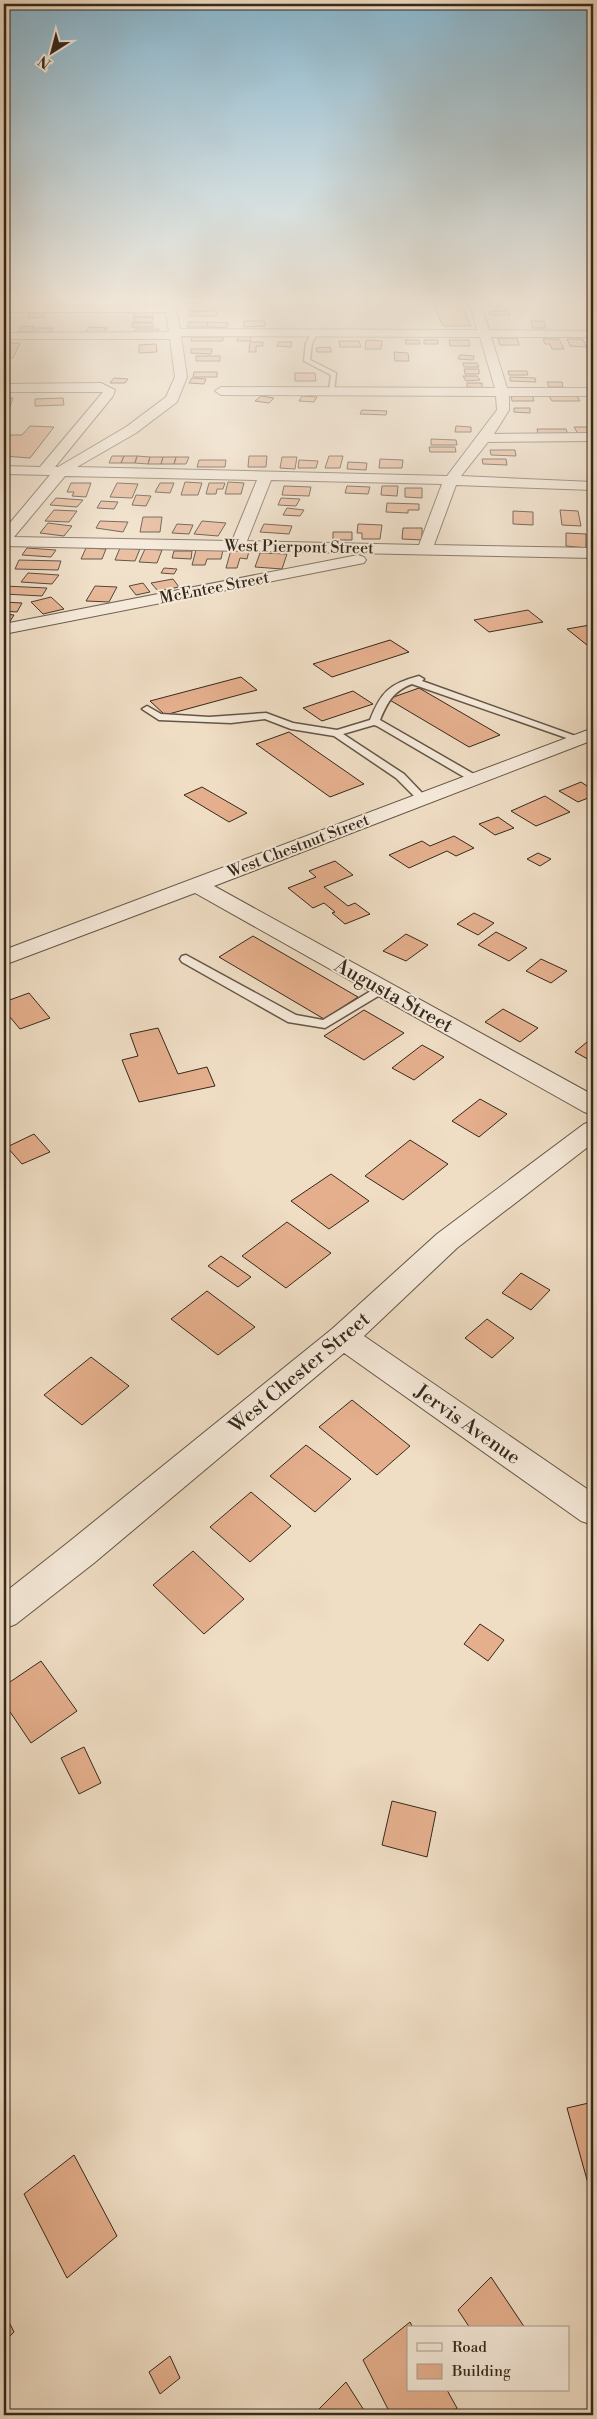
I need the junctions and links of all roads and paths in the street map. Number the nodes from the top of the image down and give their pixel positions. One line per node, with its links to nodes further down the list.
1 (94, 413): 7 (street)
2 (154, 413): 8 (street)
3 (501, 413): 5 (street)
4 (593, 437): 5 (street)
5 (484, 438): 10 (street)
6 (4, 470): 7 (street)
7 (44, 471): 8 (street)
8 (62, 471): 9 (street); 12 (street)
9 (266, 476): 10 (street); 13 (street)
10 (451, 480): 11 (street); 14 (street)
11 (593, 486)
12 (4, 540): 13 (street, West Pierpont Street)
13 (238, 544): 14 (street, West Pierpont Street)
14 (425, 548): 15 (street, West Pierpont Street); 16 (street, McEntee Street)
15 (593, 553)
16 (4, 629)
17 (147, 709): 19 (lane)
18 (374, 722): 19 (lane); 20 (lane); 21 (lane)
19 (337, 733): 22 (lane)
20 (586, 736): 21 (street, West Chestnut Street)
21 (475, 778): 22 (street, West Chestnut Street)
22 (422, 798): 23 (street, West Chestnut Street)
23 (195, 884): 24 (street, West Chestnut Street); 26 (street, Augusta Street)
24 (4, 958)
25 (186, 959): 26 (lane)
26 (384, 990): 27 (street, Augusta Street)
27 (593, 1106)
28 (593, 1130): 29 (street, West Chester Street)
29 (343, 1337): 30 (street, Jervis Avenue); 31 (street, West Chester Street)
30 (593, 1511)
31 (4, 1613)

